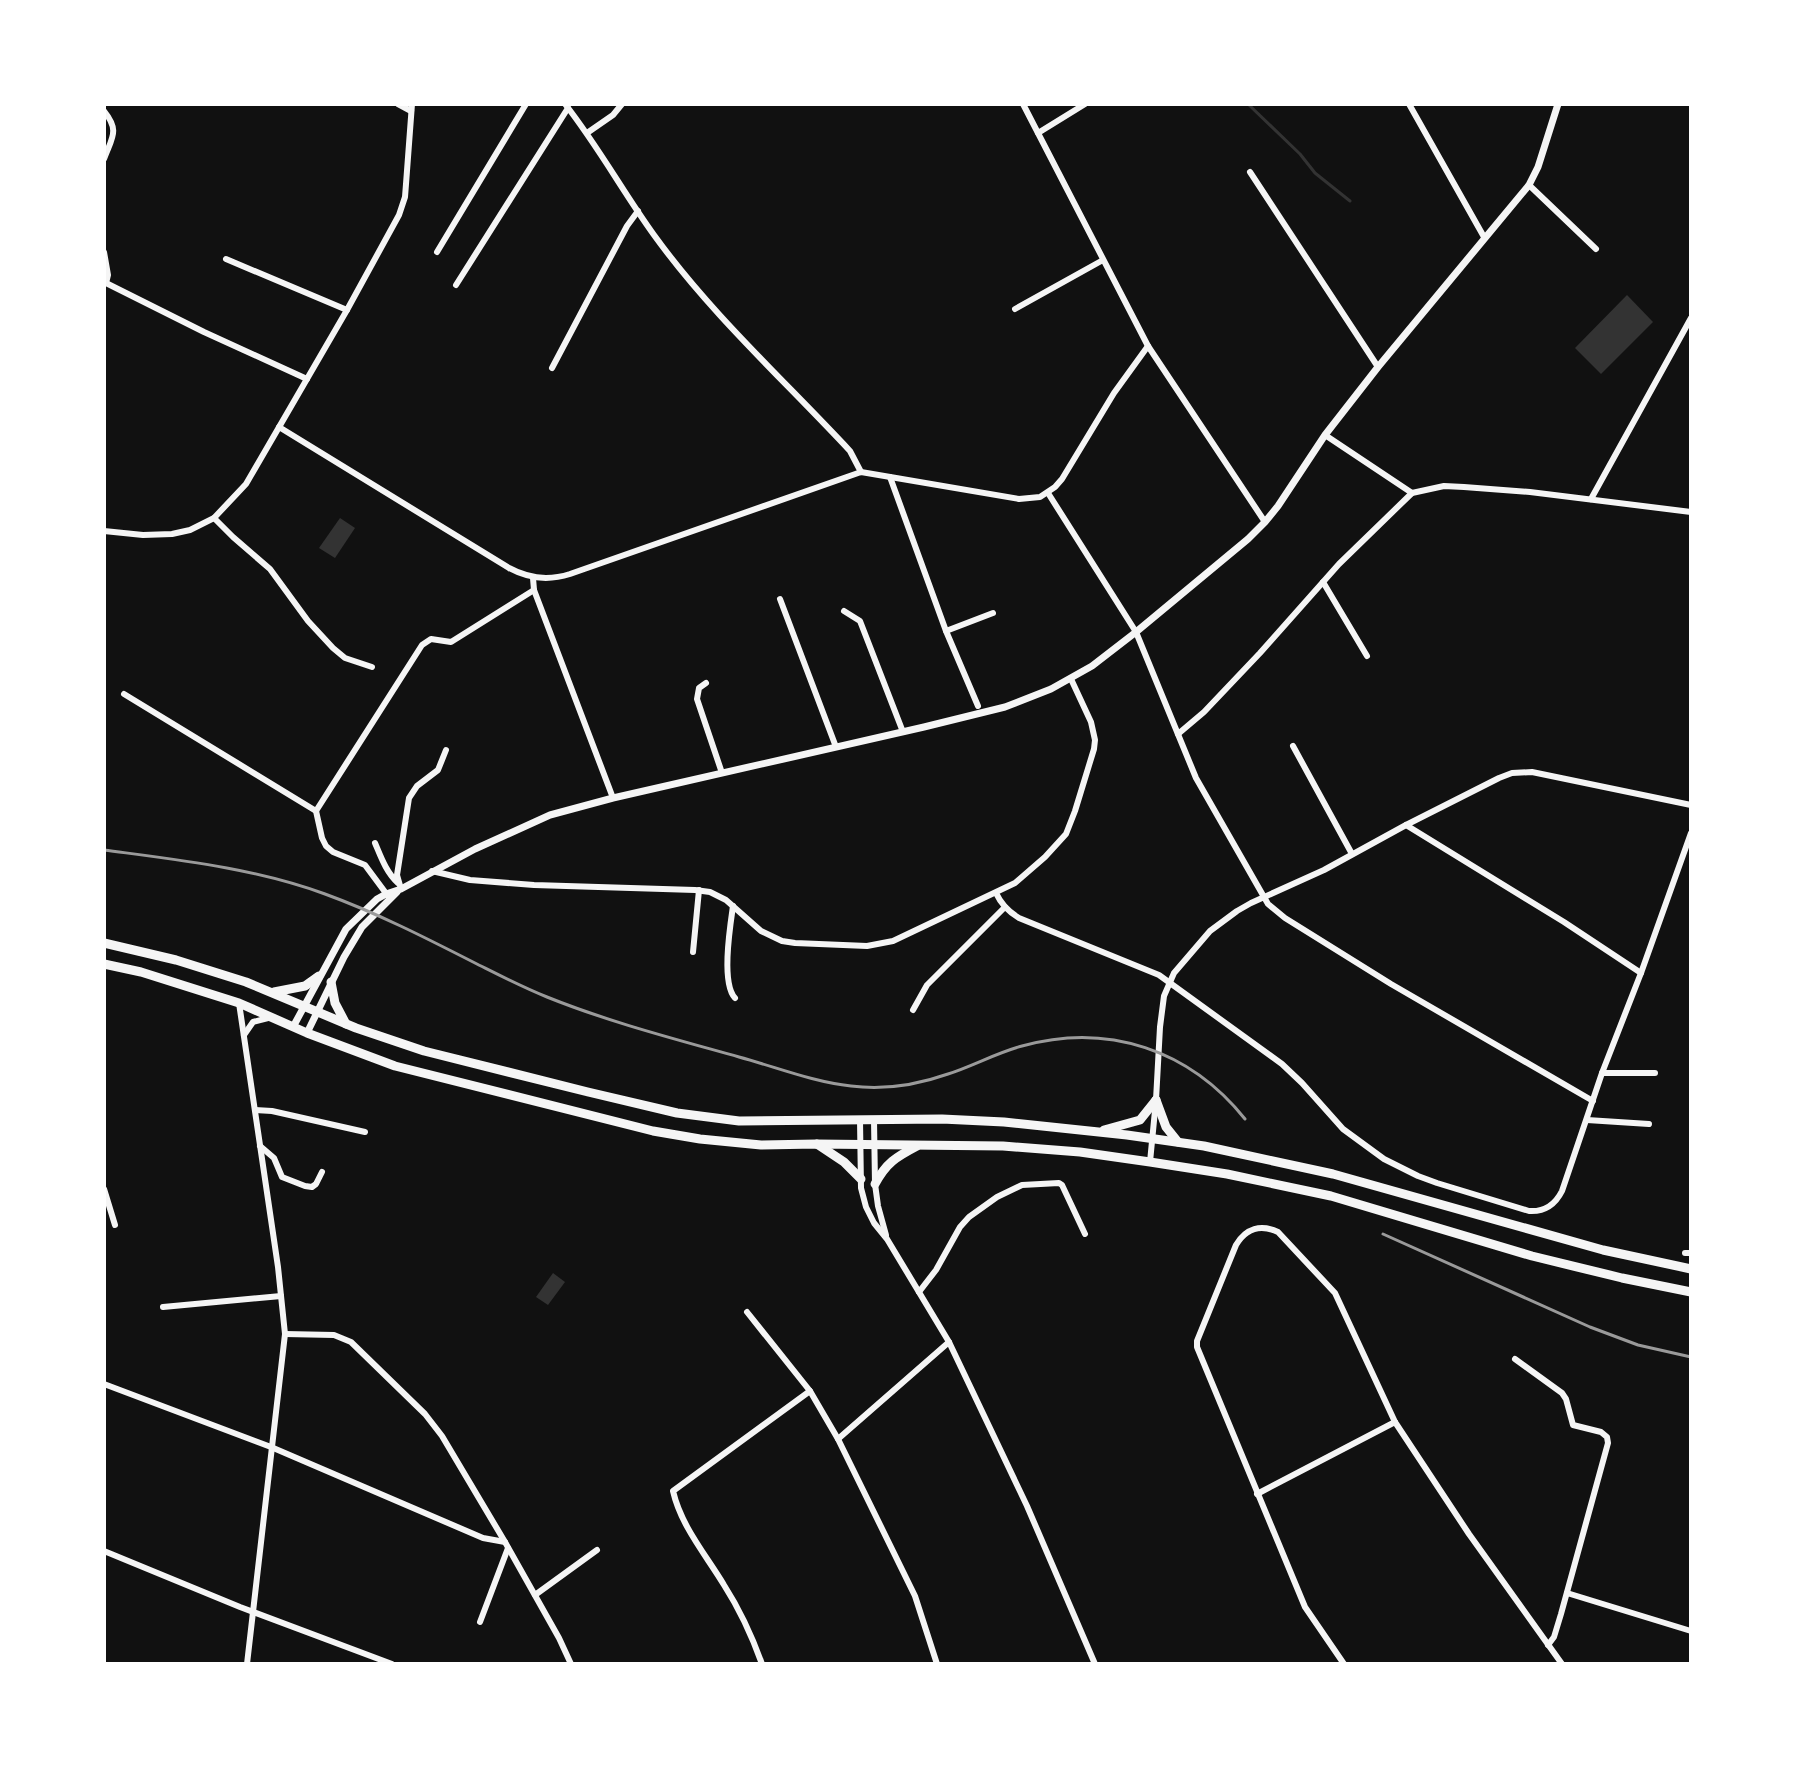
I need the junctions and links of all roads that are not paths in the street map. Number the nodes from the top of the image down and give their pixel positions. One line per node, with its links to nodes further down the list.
1 (398, 104): 9 (street)
2 (526, 104): 20 (street)
3 (622, 104): 11 (street)
4 (1023, 104): 12 (street)
5 (1085, 104): 12 (street)
6 (1409, 104): 17 (street)
7 (1558, 104): 15 (street)
8 (567, 106): 11 (street); 24 (street)
9 (411, 107): 26 (street)
10 (104, 111): 13 (street)
11 (587, 133): 16 (street)
12 (1038, 133): 22 (street)
13 (104, 159)
14 (1250, 172): 29 (street)
15 (1529, 185): 17 (street); 18 (street)
16 (638, 211): 30 (street); 34 (street)
17 (1484, 237): 29 (street)
18 (1596, 249)
19 (104, 252): 23 (street)
20 (437, 252)
21 (226, 259): 26 (street)
22 (1103, 260): 25 (street); 28 (street)
23 (105, 282): 31 (street)
24 (456, 285)
25 (1015, 309)
26 (347, 310): 31 (street)
27 (1691, 318): 38 (street)
28 (1148, 346): 36 (street); 41 (street)
29 (1378, 367): 33 (street)
30 (552, 368)
31 (307, 379): 32 (street)
32 (279, 427): 40 (street); 43 (street)
33 (1325, 435): 37 (street); 41 (street)
34 (861, 472): 35 (street); 43 (street)
35 (890, 477): 36 (street); 49 (street)
36 (1048, 493): 50 (street)
37 (1412, 493): 38 (street); 44 (street)
38 (1591, 499): 39 (street)
39 (1691, 512)
40 (214, 518): 42 (street); 52 (street)
41 (1265, 522): 50 (street)
42 (104, 531)
43 (533, 578): 45 (street)
44 (1323, 582): 51 (street); 58 (street)
45 (534, 590): 63 (street); 65 (street)
46 (780, 599): 60 (street)
47 (844, 611): 57 (street)
48 (993, 613): 49 (street)
49 (946, 631): 56 (street)
50 (1136, 632): 53 (street); 58 (street)
51 (1367, 656)
52 (372, 667)
53 (1071, 679): 57 (street); 73 (street)
54 (706, 683): 62 (street)
55 (124, 694): 65 (street)
56 (978, 706)
57 (903, 732): 60 (street)
58 (1178, 734): 75 (street)
59 (1293, 746): 69 (street)
60 (836, 747): 62 (street)
61 (446, 750): 71 (street)
62 (722, 773): 63 (street)
63 (613, 798): 70 (street)
64 (1691, 805): 66 (street)
65 (316, 811): 74 (street)
66 (1406, 825): 69 (street); 81 (street)
67 (1691, 833): 81 (street)
68 (375, 843): 71 (street)
69 (1352, 854): 75 (street)
70 (432, 871): 71 (street); 72 (street)
71 (400, 886): 74 (street)
72 (699, 890): 76 (street); 79 (street)
73 (996, 893): 76 (street); 77 (street)
74 (388, 896): 82 (street); 83 (street)
75 (1263, 898): 84 (street); 99 (street)
76 (733, 906): 86 (street)
77 (1005, 907): 84 (street); 89 (street)
78 (104, 943): 85 (main road)
79 (693, 952)
80 (104, 964): 87 (main road)
81 (1641, 973): 96 (street)
82 (319, 976): 85 (main road); 88 (street)
83 (331, 982): 90 (street); 92 (main road)
84 (1169, 982): 98 (street); 103 (street)
85 (270, 993): 88 (main road)
86 (735, 998)
87 (239, 1003): 91 (main road); 95 (street)
88 (303, 1007): 90 (main road); 93 (street)
89 (913, 1010)
90 (316, 1013): 92 (main road); 94 (street)
91 (273, 1018): 93 (main road); 95 (street)
92 (346, 1024): 101 (main road)
93 (293, 1027): 94 (main road)
94 (307, 1033): 109 (main road)
95 (244, 1035): 100 (street)
96 (1602, 1073): 97 (street); 99 (street)
97 (1655, 1073)
98 (1156, 1100): 105 (main road); 107 (street); 108 (main road)
99 (1593, 1101): 103 (street)
100 (255, 1110): 106 (street); 113 (street)
101 (860, 1120): 102 (main road); 110 (street)
102 (874, 1120): 105 (main road); 111 (street)
103 (1587, 1120): 104 (street)
104 (1649, 1124)
105 (1097, 1131): 107 (main road)
106 (365, 1132)
107 (1153, 1138): 108 (main road); 114 (street)
108 (1178, 1142): 122 (main road)
109 (816, 1144): 110 (main road); 116 (main road)
110 (860, 1144): 111 (main road); 116 (street)
111 (874, 1145): 112 (main road); 117 (street)
112 (920, 1145): 114 (main road); 117 (main road)
113 (260, 1146): 115 (street); 125 (street)
114 (1150, 1162): 124 (main road)
115 (322, 1172)
116 (861, 1179): 121 (street)
117 (875, 1184): 121 (street)
118 (104, 1189): 119 (street)
119 (115, 1225)
120 (1085, 1234): 123 (street)
121 (887, 1239): 123 (street)
122 (1691, 1269)
123 (919, 1292): 129 (street)
124 (1691, 1292)
125 (281, 1296): 126 (street); 128 (street)
126 (163, 1307)
127 (747, 1312): 132 (street)
128 (285, 1334): 135 (street); 137 (street)
129 (949, 1342): 134 (street); 151 (street)
130 (1515, 1359): 140 (street)
131 (104, 1384): 135 (street)
132 (810, 1391): 134 (street); 149 (street)
133 (1395, 1422): 136 (street); 136 (street); 145 (street)
134 (838, 1439): 150 (street)
135 (271, 1447): 137 (street); 142 (street)
136 (1257, 1494): 152 (street)
137 (507, 1545): 141 (street); 143 (street)
138 (597, 1550): 141 (street)
139 (104, 1551): 142 (street)
140 (1567, 1593): 144 (street); 145 (street)
141 (535, 1595): 148 (street)
142 (253, 1611): 146 (street); 147 (street)
143 (480, 1622)
144 (1691, 1631)
145 (1548, 1645): 153 (street)
146 (247, 1664)
147 (392, 1664)
148 (571, 1664)
149 (762, 1664)
150 (937, 1664)
151 (1095, 1664)
152 (1344, 1664)
153 (1562, 1664)

